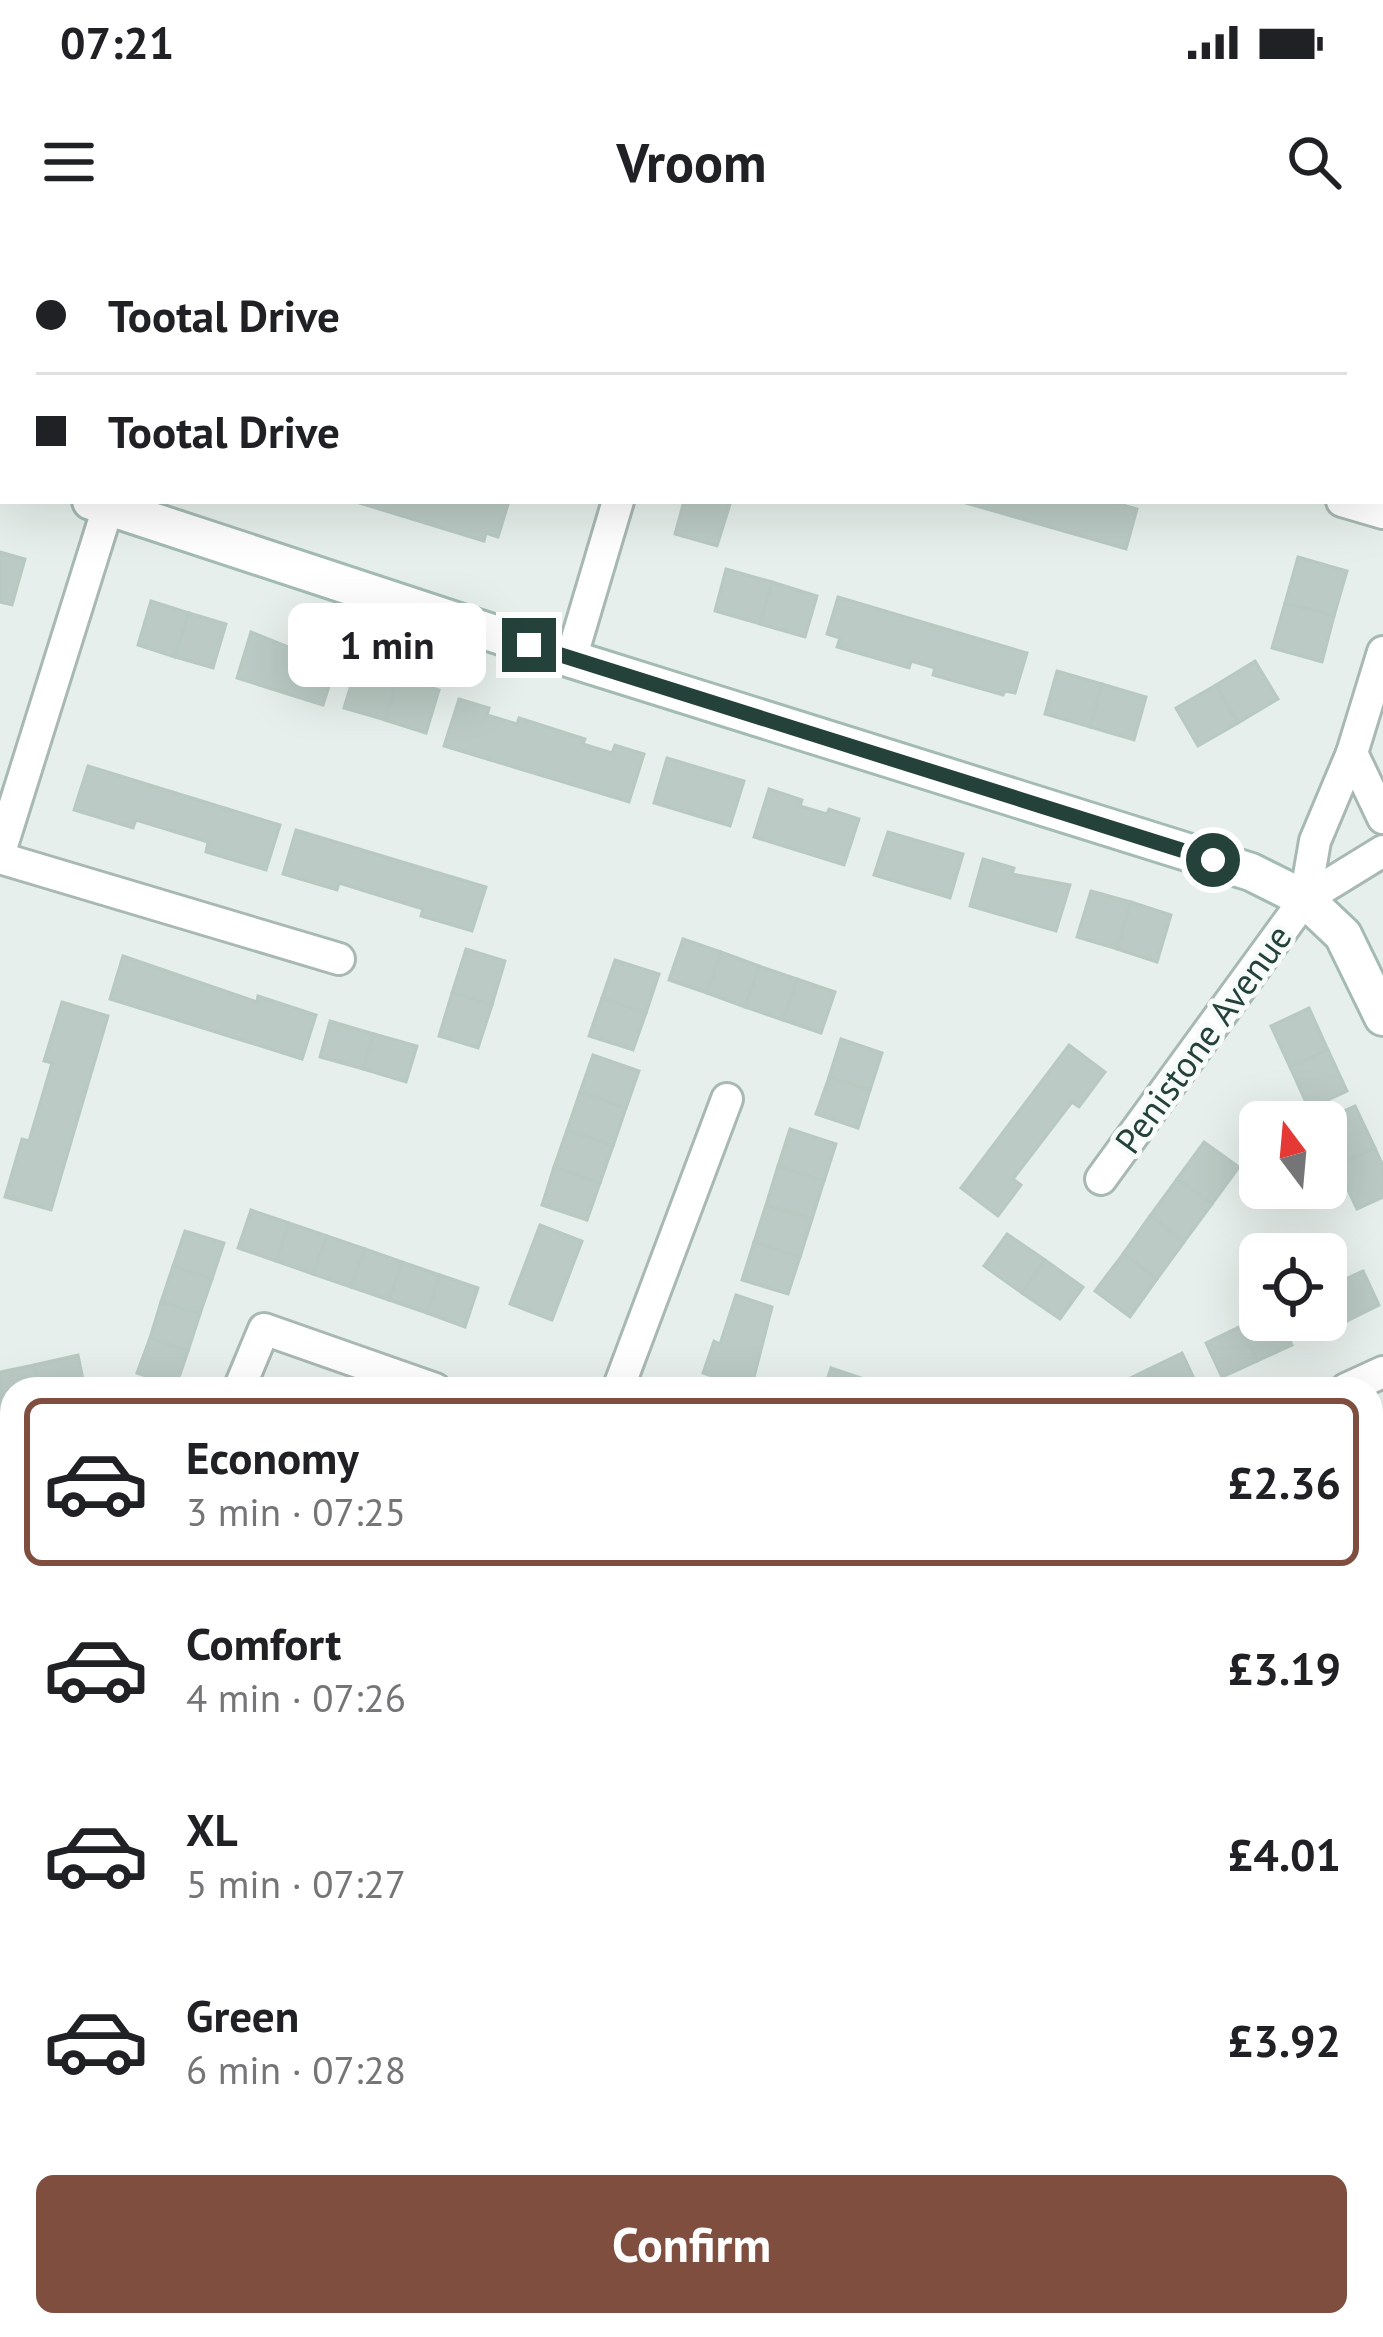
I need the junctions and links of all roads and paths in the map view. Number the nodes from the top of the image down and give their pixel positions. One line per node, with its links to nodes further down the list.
1 (103, 504): 11 (street)
2 (106, 504): 7 (street)
3 (617, 504): 7 (street)
4 (1352, 504): 5 (street)
5 (1383, 513)
6 (1383, 652): 8 (street)
7 (571, 659): 12 (street)
8 (1352, 753): 9 (street); 12 (street)
9 (1383, 818)
10 (1383, 851): 12 (street)
11 (0, 855): 13 (street)
12 (1305, 898): 14 (street); 16 (street, Penistone Avenue)
13 (339, 959)
14 (1383, 1017)
15 (728, 1099): 19 (street)
16 (1101, 1179)
17 (244, 1377): 18 (street)
18 (401, 1377)
19 (623, 1377)

